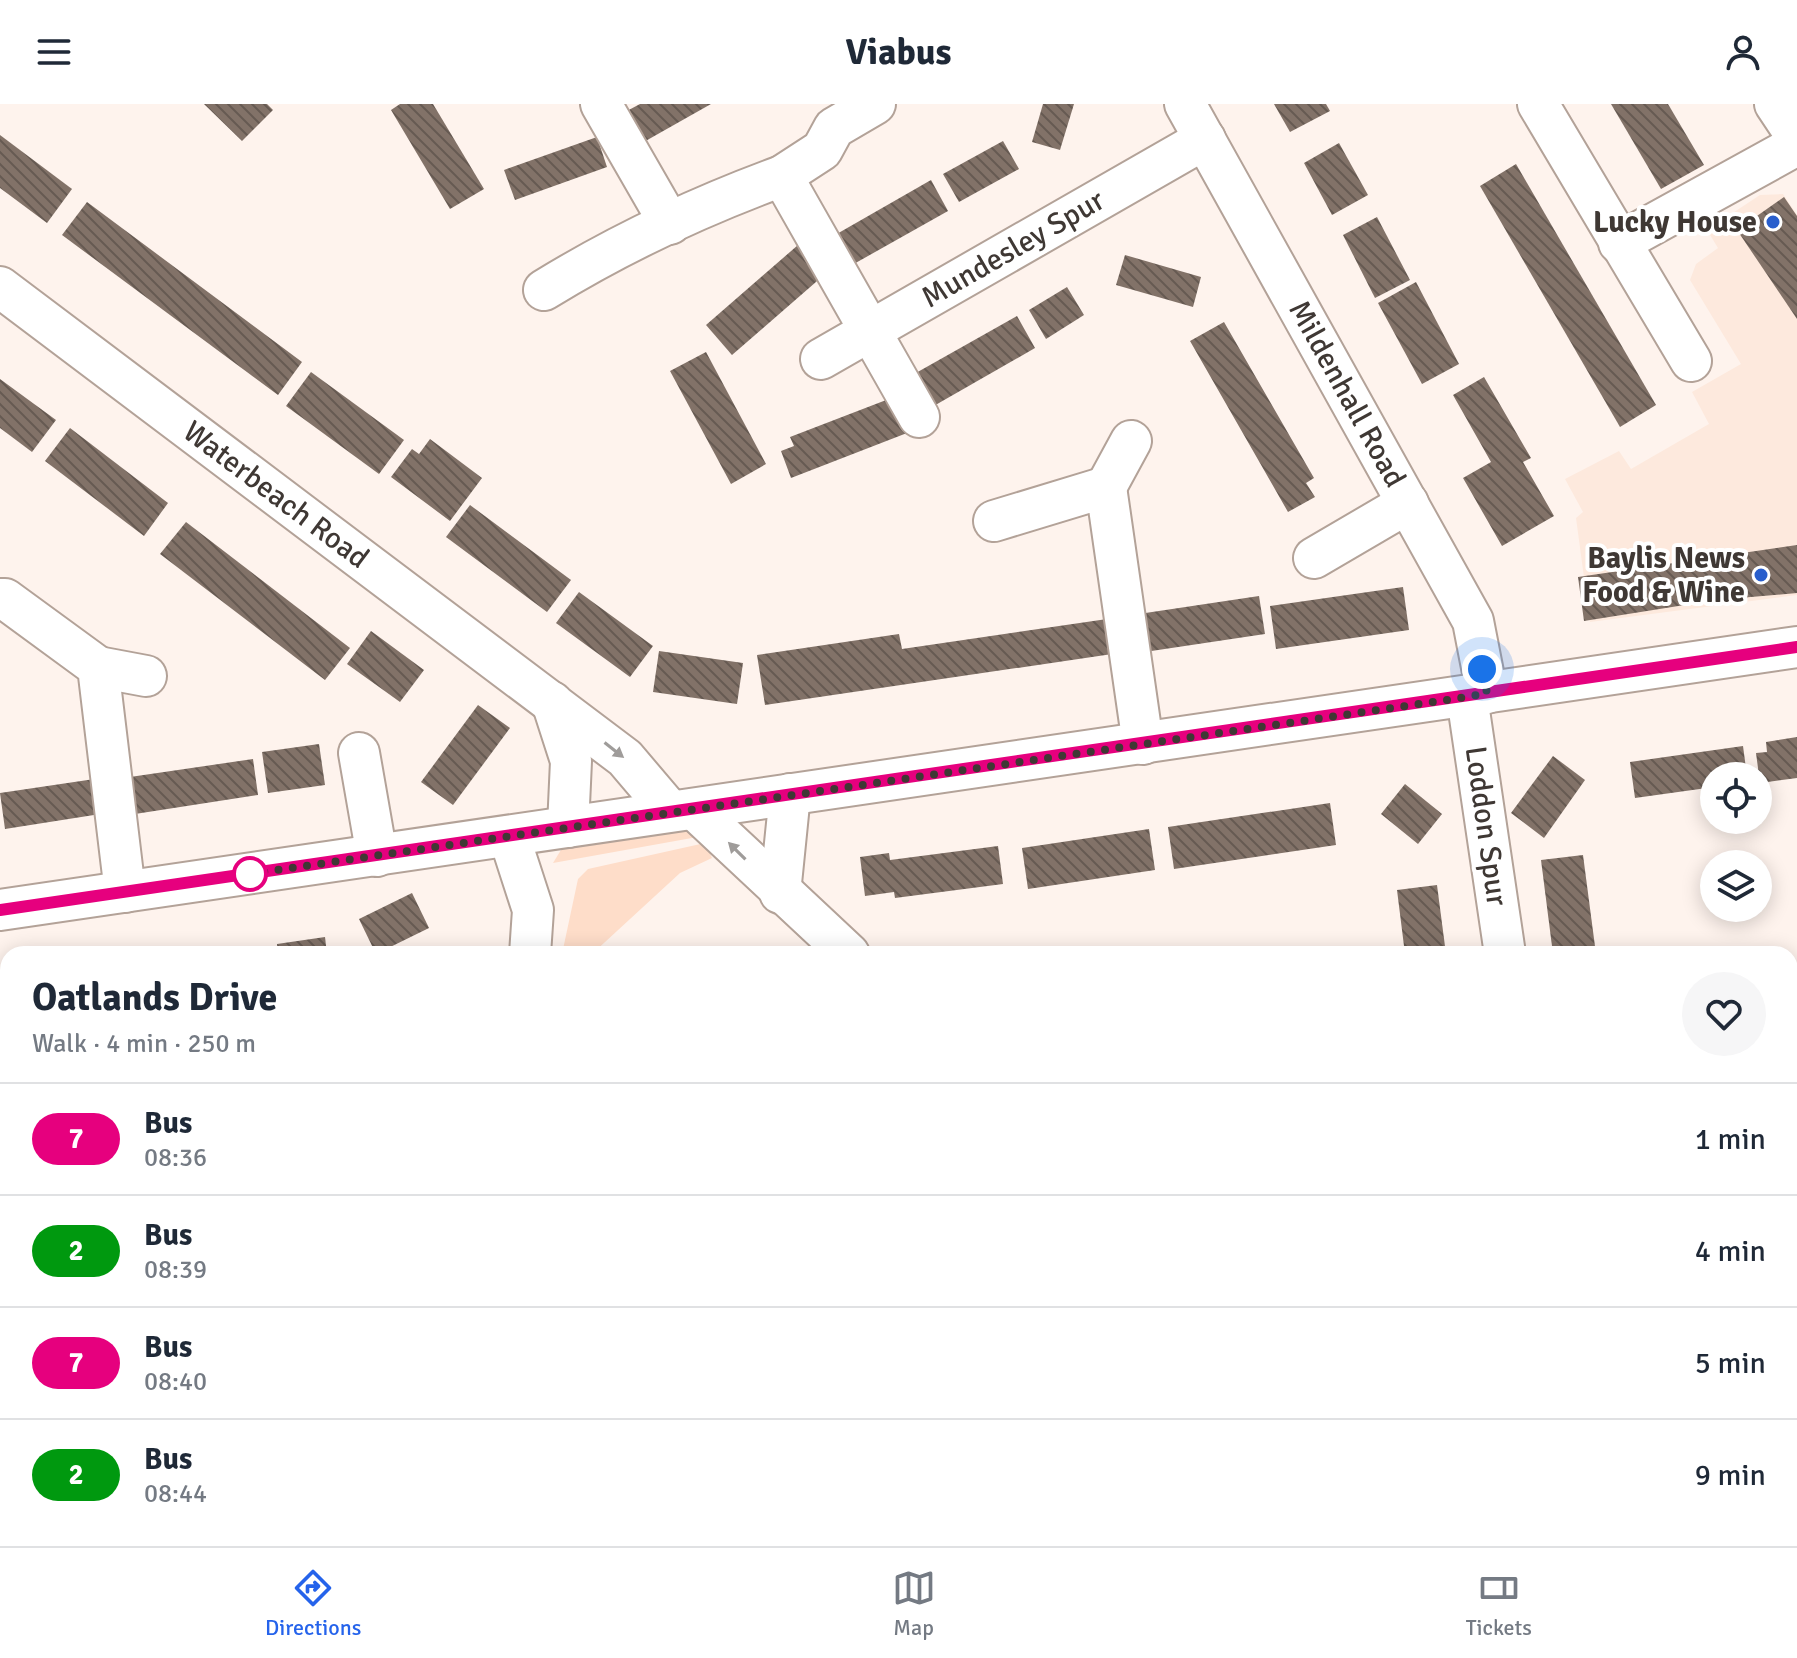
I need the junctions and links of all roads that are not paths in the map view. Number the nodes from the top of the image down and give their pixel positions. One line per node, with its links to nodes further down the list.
1 (601, 104): 10 (street)
2 (875, 104): 9 (street)
3 (1185, 104): 7 (street, Mildenhall Road)
4 (1775, 104): 6 (street)
5 (1536, 116): 11 (street)
6 (1797, 137)
7 (1205, 139): 14 (street, Mundesley Spur); 20 (street, Mildenhall Road)
8 (1797, 145): 11 (street)
9 (782, 176): 10 (street); 14 (street)
10 (670, 224): 13 (street)
11 (1619, 243): 16 (street)
12 (0, 287): 28 (street, Waterbeach Road)
13 (544, 290)
14 (870, 331): 15 (street, Mundesley Spur); 17 (street)
15 (821, 359)
16 (1691, 361)
17 (919, 417)
18 (1131, 441): 19 (street)
19 (1106, 487): 21 (street); 29 (street)
20 (1408, 503): 22 (street); 27 (street, Mildenhall Road)
21 (994, 521)
22 (1314, 558)
23 (0, 599): 25 (street)
24 (1797, 647): 27 (street)
25 (98, 667): 26 (street); 36 (street)
26 (146, 676)
27 (1477, 695): 29 (street); 41 (street, Loddon Spur)
28 (552, 702): 32 (street, Waterbeach Road, one-way to 32); 33 (street)
29 (1143, 744): 31 (street)
30 (359, 753): 35 (street)
31 (790, 794): 32 (street); 37 (street)
32 (682, 810): 33 (street); 37 (street, Waterbeach Road, one-way to 32)
33 (568, 827): 34 (street)
34 (509, 836): 35 (street); 39 (street)
35 (377, 856): 36 (street)
36 (125, 892): 38 (street)
37 (780, 893): 40 (street, Waterbeach Road)
38 (0, 910)
39 (531, 946)
40 (840, 946)
41 (1504, 946)

